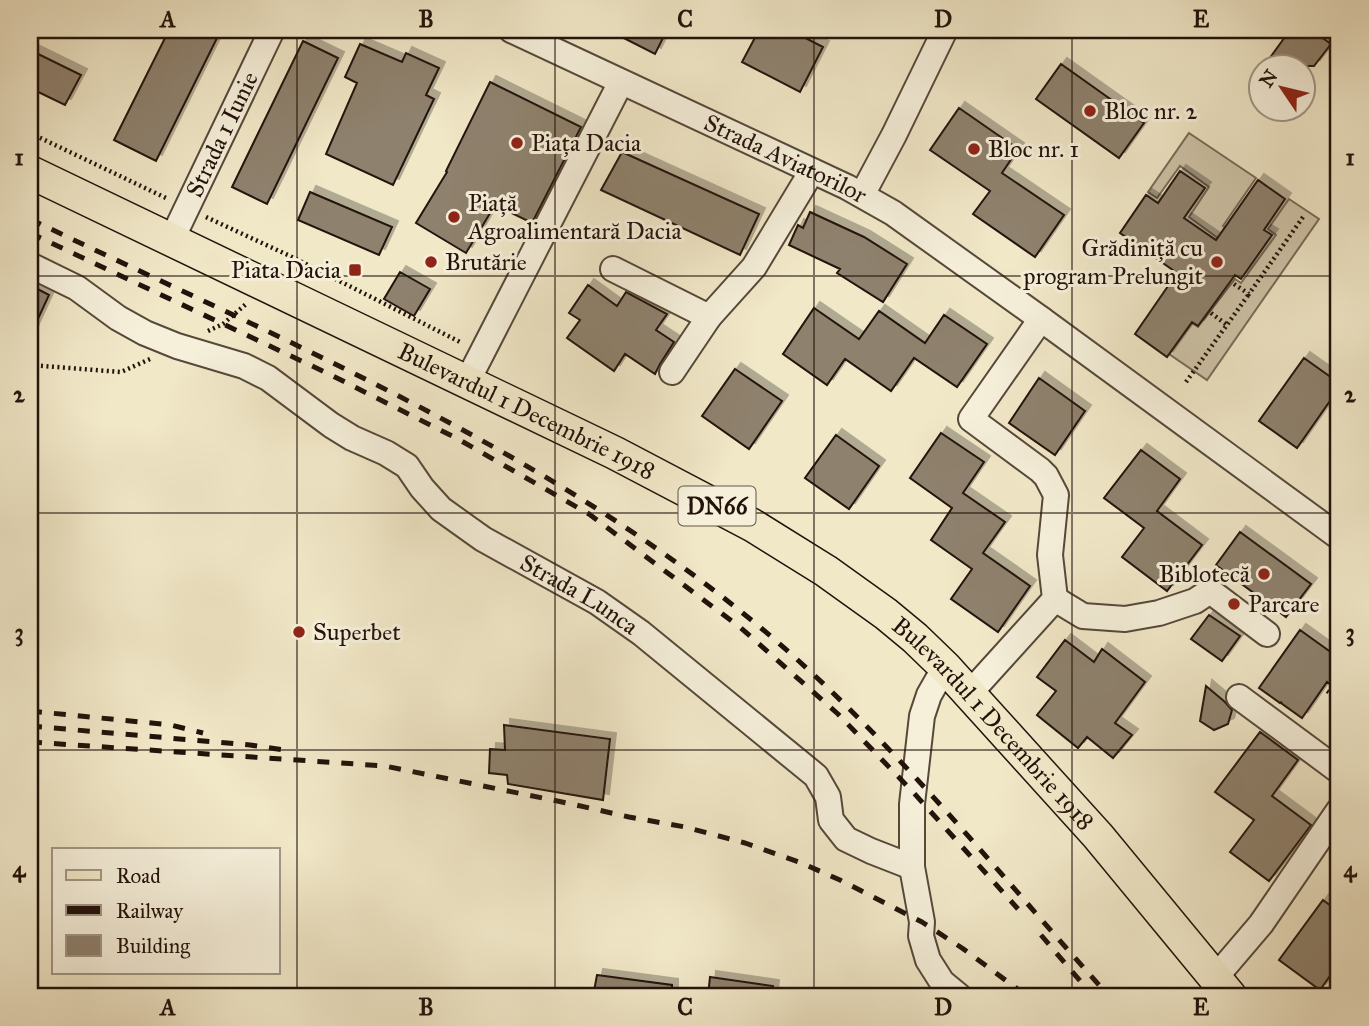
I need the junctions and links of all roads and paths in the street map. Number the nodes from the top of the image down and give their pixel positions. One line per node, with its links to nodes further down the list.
1 (272, 30): 9 (street, Strada 1 Iunie)
2 (511, 30): 4 (street, Strada Aviatorilor)
3 (945, 30): 8 (street)
4 (621, 82): 6 (street, Strada Aviatorilor); 23 (street)
5 (30, 133): 9 (path)
6 (812, 171): 8 (street, Strada Aviatorilor); 19 (street)
7 (30, 172): 11 (main road, Bulevardul 1 Decembrie 1918 / DN66)
8 (862, 195): 20 (street, Strada Aviatorilor)
9 (187, 208): 11 (street, Strada 1 Iunie); 12 (path)
10 (1303, 218): 17 (path)
11 (172, 239): 16 (main road, Bulevardul 1 Decembrie 1918 / DN66)
12 (290, 256): 16 (path); 23 (path)
13 (30, 265): 22 (street, Strada Lunca)
14 (613, 269): 19 (street)
15 (1234, 284): 17 (path)
16 (273, 288): 22 (path); 26 (main road, Bulevardul 1 Decembrie 1918 / DN66)
17 (1249, 294): 21 (path)
18 (1211, 313): 21 (path)
19 (709, 317): 25 (street)
20 (1041, 318): 28 (street, Strada Aviatorilor); 29 (street)
21 (1227, 325): 27 (path)
22 (177, 346): 24 (path); 38 (street, Strada Lunca)
23 (482, 352): 26 (street)
24 (30, 365)
25 (672, 372)
26 (467, 382): 31 (main road, Bulevardul 1 Decembrie 1918 / DN66)
27 (1186, 382)
28 (1339, 537)
29 (1055, 599): 30 (street); 33 (street)
30 (1267, 634)
31 (945, 667): 33 (main road, Bulevardul 1 Decembrie 1918 / DN66); 38 (street)
32 (1327, 691): 35 (path)
33 (969, 694): 39 (main road, Bulevardul 1 Decembrie 1918 / DN66)
34 (1239, 697): 36 (street)
35 (1339, 699)
36 (1339, 771)
37 (1339, 810): 39 (street)
38 (912, 867): 40 (street)
39 (1223, 987)
40 (959, 996)

